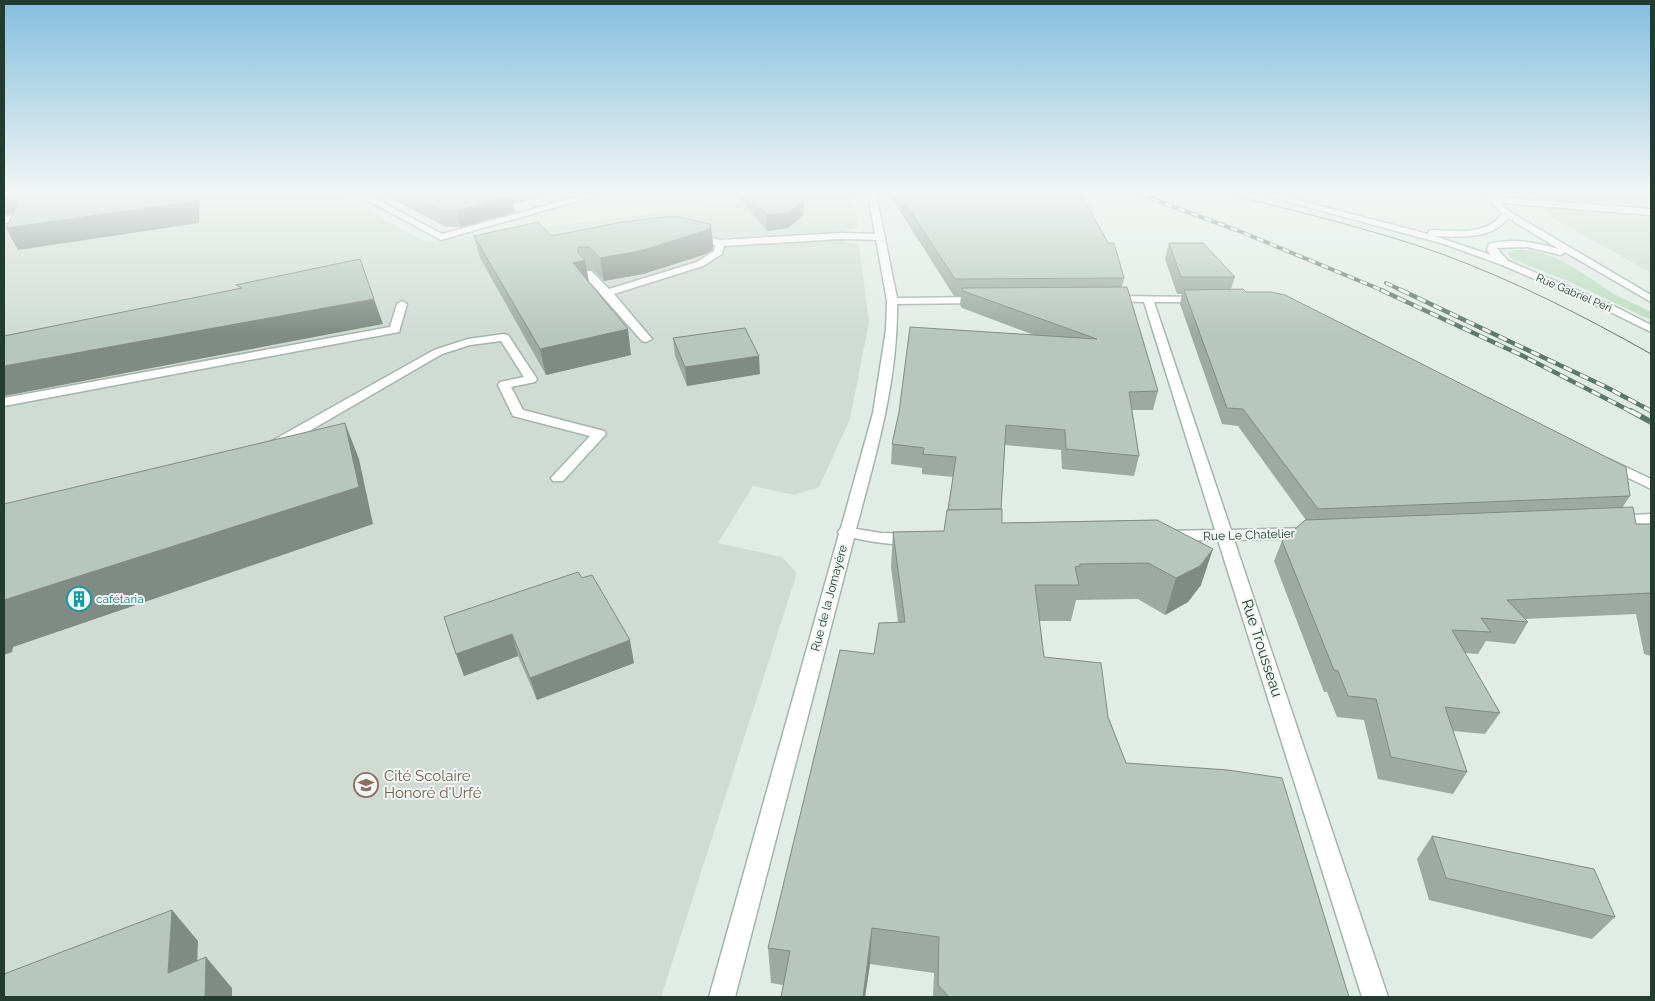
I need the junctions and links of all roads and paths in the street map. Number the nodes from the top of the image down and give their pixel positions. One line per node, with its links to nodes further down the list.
1 (710, 241): 6 (street)
2 (760, 241): 6 (street)
3 (881, 241): 16 (street, Rue de la Jomayère)
4 (1442, 241): 8 (street, Rue Gabriel Péri)
5 (1551, 241): 7 (street)
6 (720, 243): 10 (street)
7 (1575, 255): 8 (street); 15 (street)
8 (1505, 263): 18 (street, Rue Gabriel Péri)
9 (587, 273): 10 (street)
10 (607, 293): 19 (street)
11 (1218, 298): 13 (street)
12 (1099, 299): 13 (street)
13 (1148, 299): 30 (street, Rue Trousseau)
14 (990, 300): 16 (street)
15 (1651, 300)
16 (892, 301): 27 (street, Rue de la Jomayère)
17 (402, 304): 20 (street)
18 (1651, 329)
19 (646, 339)
20 (4, 402)
21 (261, 453): 23 (street)
22 (1598, 458): 24 (street)
23 (558, 478)
24 (1651, 485)
25 (1651, 519): 26 (street)
26 (1602, 521)
27 (846, 532): 31 (street); 32 (street, Rue de la Jomayère)
28 (1324, 532): 30 (street, Rue Le Chatelier)
29 (1156, 536): 30 (street, Rue Le Chatelier)
30 (1225, 536): 33 (street, Rue Trousseau)
31 (930, 538)
32 (722, 997)
33 (1375, 997)

